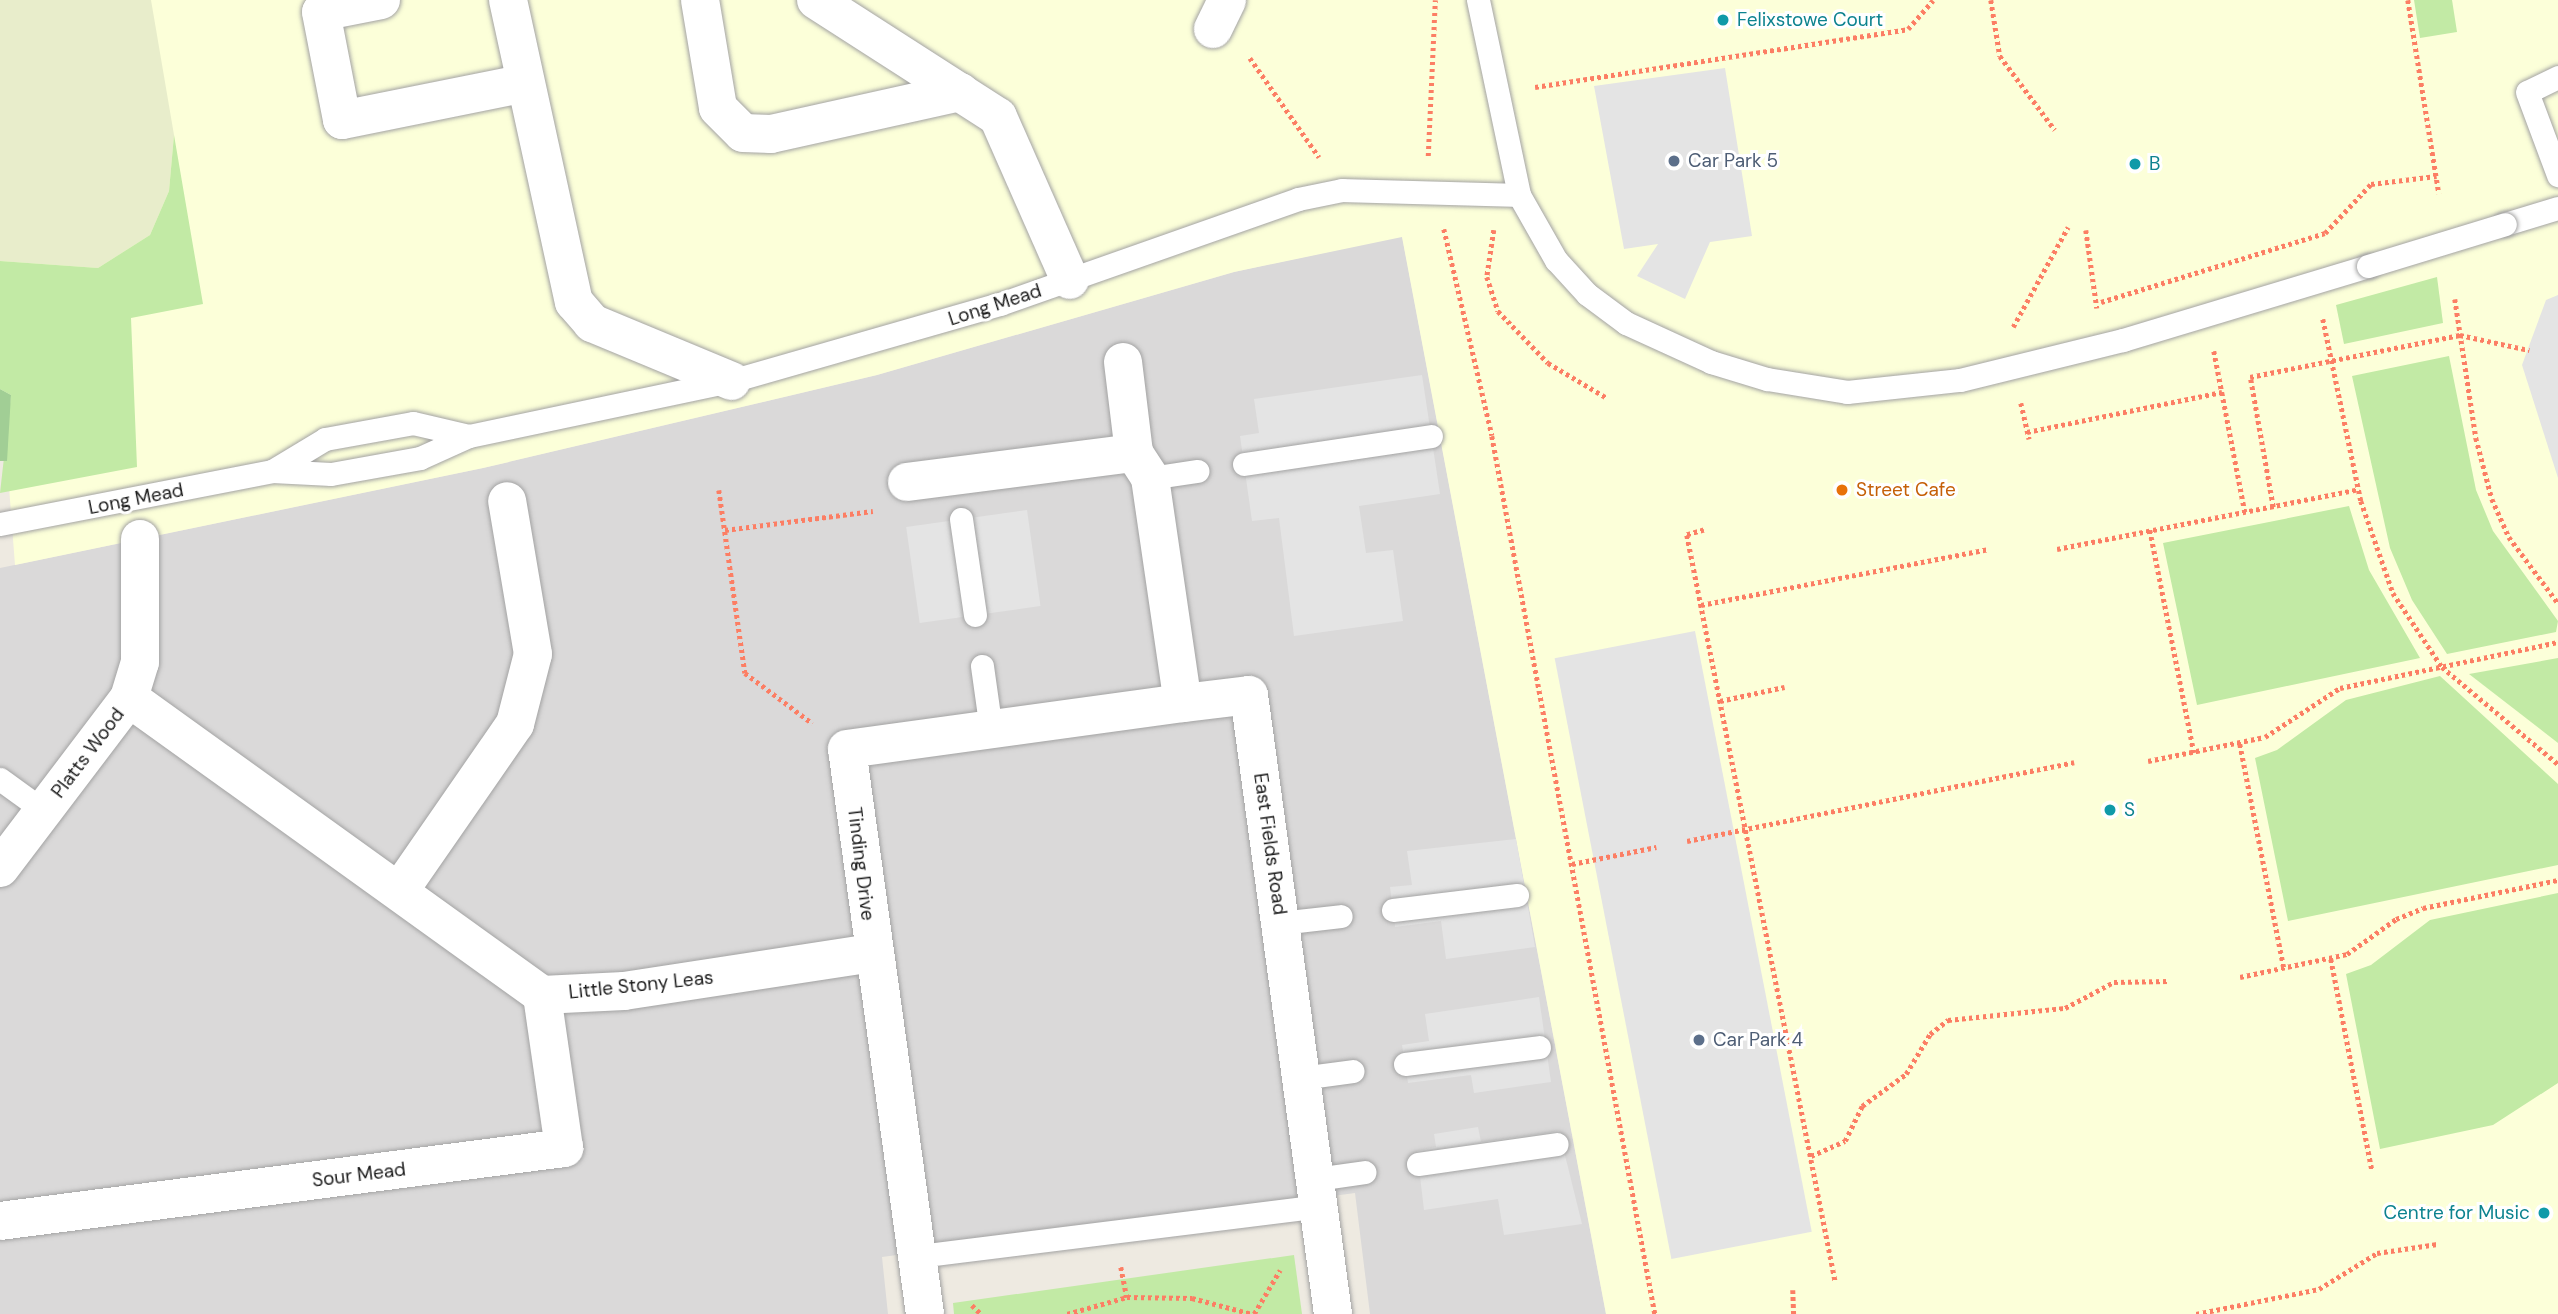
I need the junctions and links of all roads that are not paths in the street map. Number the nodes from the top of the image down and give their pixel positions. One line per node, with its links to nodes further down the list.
1 (381, 0): 7 (street)
2 (508, 0): 7 (street)
3 (701, 0): 8 (street)
4 (816, 0): 8 (street)
5 (1478, 0): 10 (lane)
6 (2558, 77): 9 (lane)
7 (525, 83): 14 (street)
8 (960, 92): 12 (street)
9 (2558, 175)
10 (1509, 195): 11 (lane, bridge); 12 (lane, Long Mead)
11 (2558, 208)
12 (1070, 280): 14 (lane, Long Mead)
13 (1122, 362): 18 (street)
14 (731, 381): 15 (lane, Long Mead)
15 (469, 436): 19 (lane, Long Mead); 19 (lane, Long Mead)
16 (1431, 436): 17 (lane)
17 (1244, 464)
18 (1142, 466): 20 (lane); 21 (street); 29 (street)
19 (272, 471): 24 (lane, Long Mead)
20 (1197, 471)
21 (907, 482)
22 (507, 501): 34 (street)
23 (961, 519): 26 (lane)
24 (0, 524)
25 (140, 539): 28 (street, Platts Wood)
26 (975, 615)
27 (982, 666): 30 (lane)
28 (128, 698): 32 (street, Platts Wood); 34 (street, Little Stony Leas)
29 (1183, 703): 30 (street); 38 (street, East Fields Road)
30 (991, 730): 39 (street, Tinding Drive)
31 (0, 779): 32 (lane)
32 (44, 811): 33 (street, Platts Wood)
33 (0, 868)
34 (400, 890): 40 (street, Little Stony Leas)
35 (1517, 895): 36 (lane)
36 (1393, 910)
37 (1340, 916): 38 (lane)
38 (1280, 923): 44 (street, East Fields Road)
39 (873, 953): 40 (street, Little Stony Leas); 50 (street, Tinding Drive)
40 (542, 995): 49 (street, Sour Mead)
41 (1539, 1047): 42 (lane)
42 (1405, 1064)
43 (1353, 1071): 44 (lane)
44 (1301, 1078): 48 (street, East Fields Road)
45 (1556, 1144): 46 (lane)
46 (1418, 1164)
47 (1365, 1172): 48 (lane)
48 (1318, 1192): 50 (lane); 52 (street, East Fields Road)
49 (0, 1221)
50 (919, 1256): 51 (street, Tinding Drive)
51 (925, 1314)
52 (1333, 1314)

